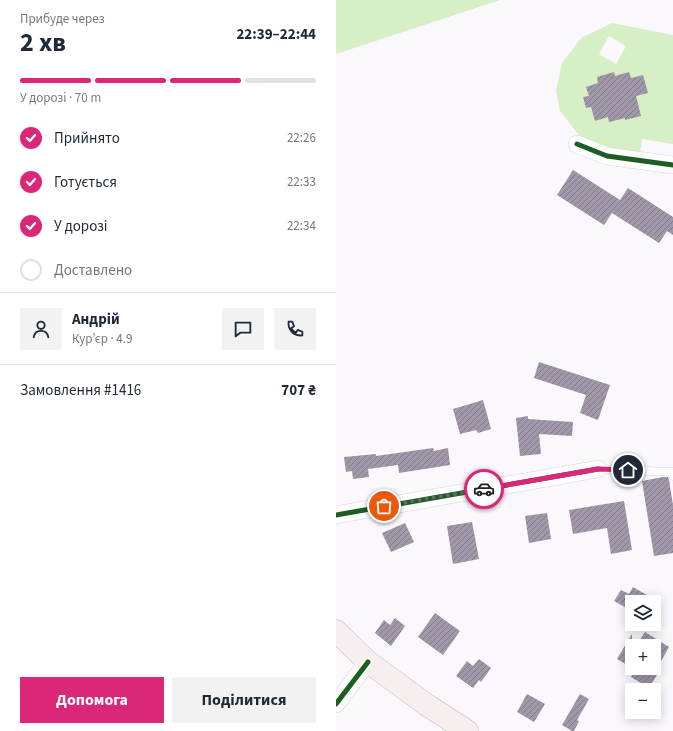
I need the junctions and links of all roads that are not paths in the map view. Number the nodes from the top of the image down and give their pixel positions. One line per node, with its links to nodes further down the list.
1 (577, 144): 2 (street)
2 (673, 165)
3 (598, 469): 4 (lane); 5 (street)
4 (673, 476)
5 (337, 511)
6 (336, 631): 7 (main road)
7 (368, 662): 8 (street); 9 (main road)
8 (336, 704)
9 (467, 731)

